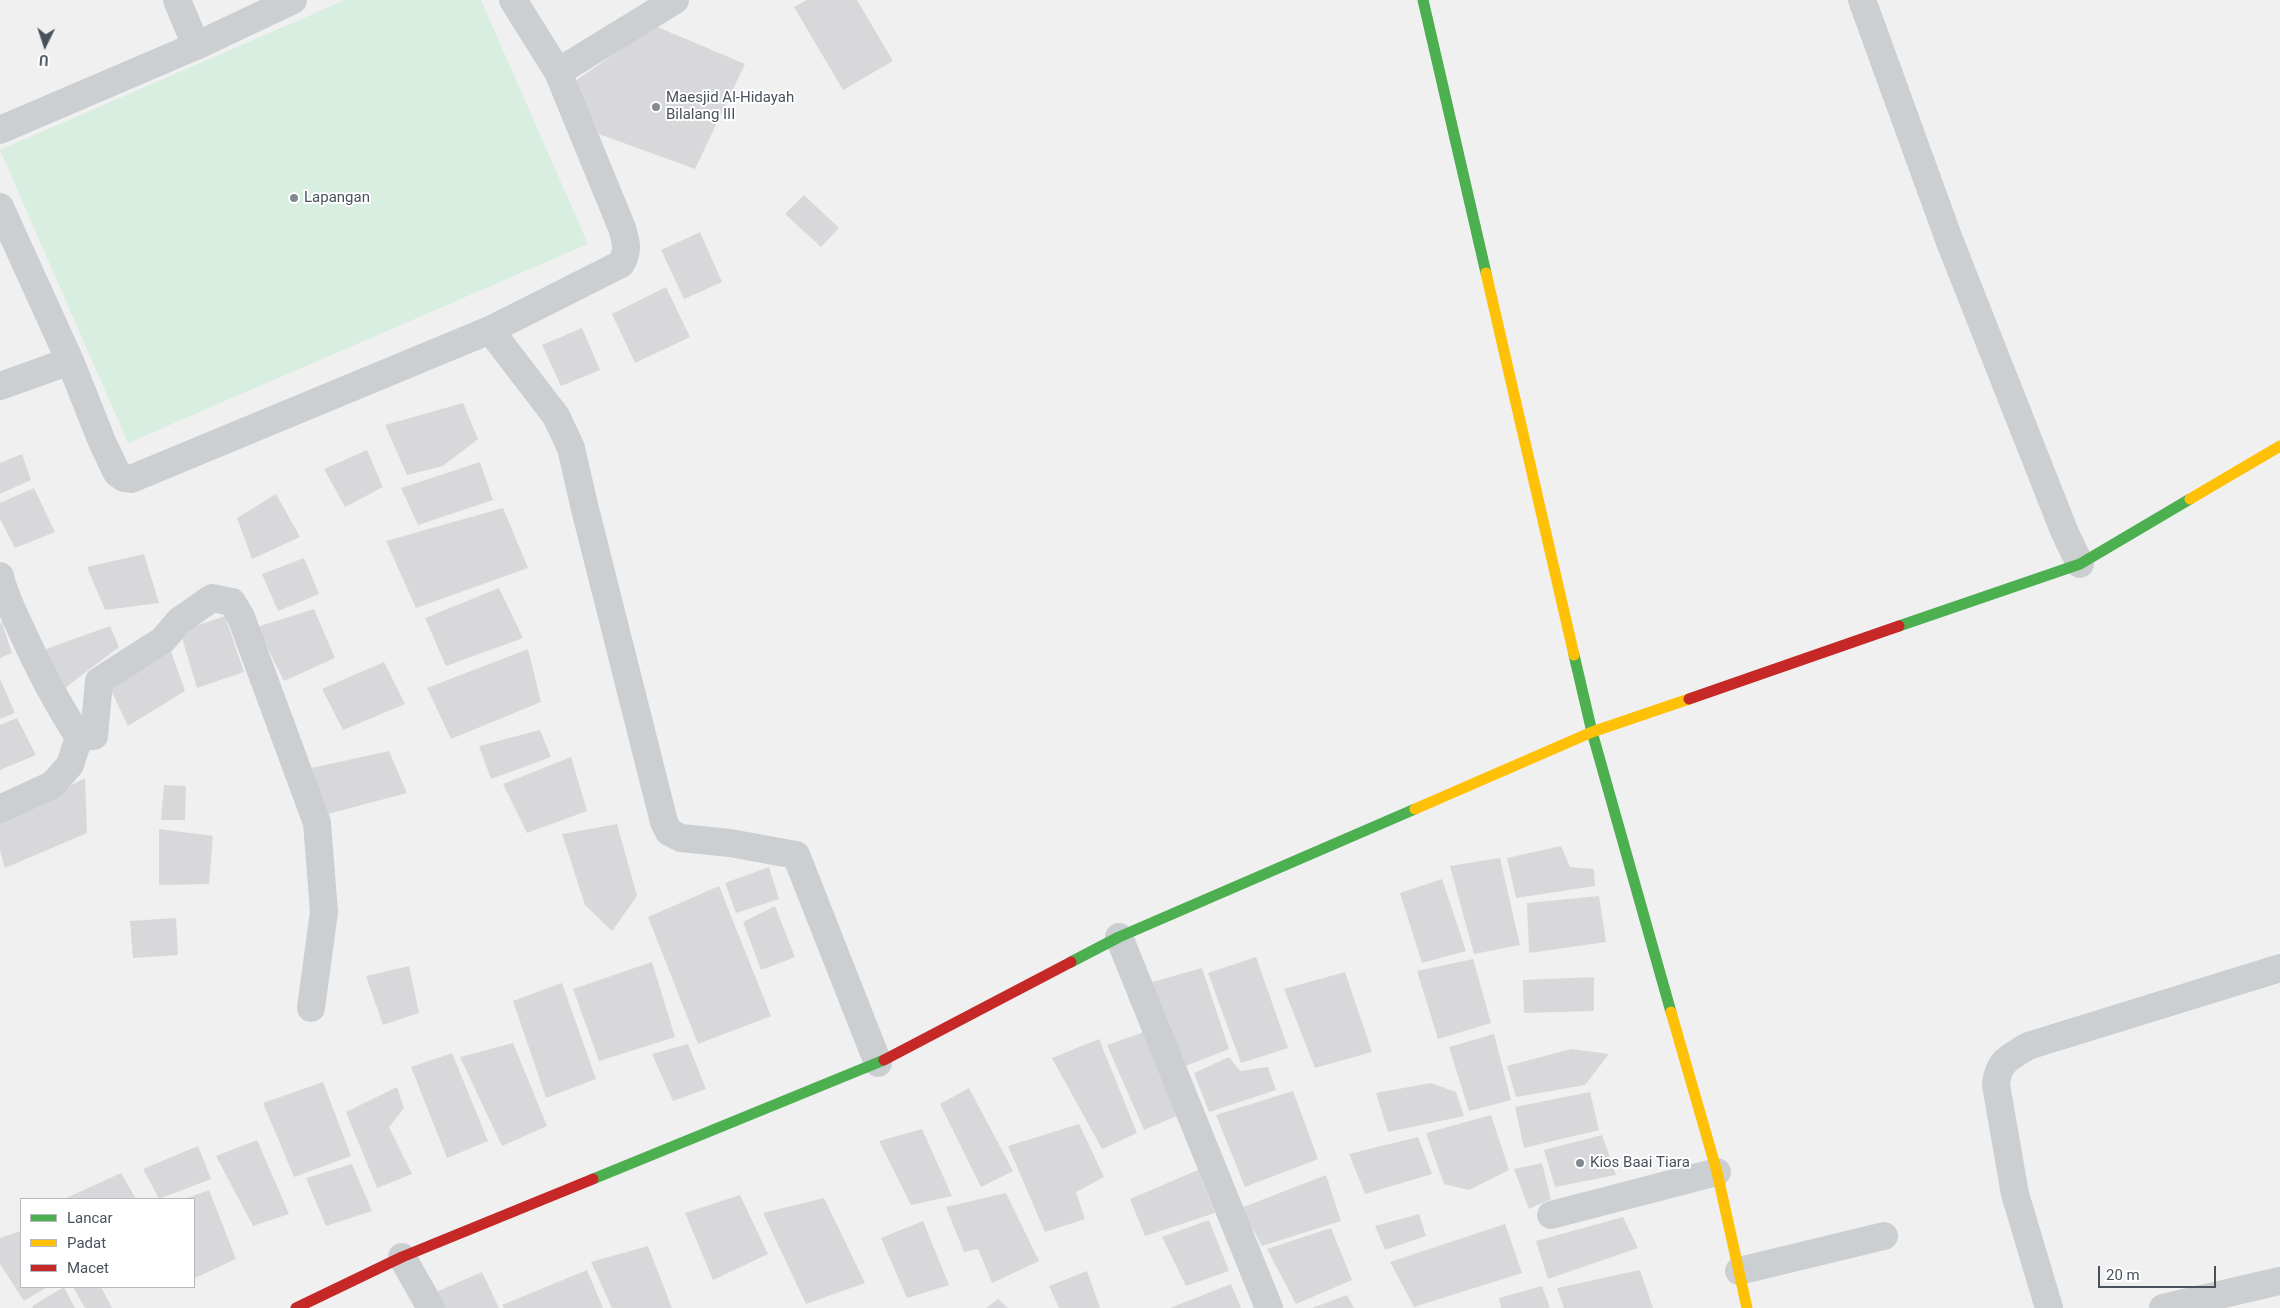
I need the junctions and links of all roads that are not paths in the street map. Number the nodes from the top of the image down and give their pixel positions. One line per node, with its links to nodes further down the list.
1 (177, 0): 7 (street)
2 (294, 0): 7 (street)
3 (513, 0): 8 (street)
4 (675, 0): 8 (street)
5 (1423, 0): 17 (street)
6 (1862, 0): 15 (street)
7 (196, 46): 9 (street)
8 (558, 72): 11 (street)
9 (0, 130)
10 (0, 208): 12 (street)
11 (490, 330): 12 (street); 23 (street)
12 (70, 361): 13 (street)
13 (0, 386)
14 (2280, 446): 15 (street)
15 (2080, 564): 17 (street)
16 (0, 576): 18 (street)
17 (1592, 732): 20 (street); 24 (street)
18 (79, 737): 19 (street); 22 (street)
19 (0, 809)
20 (1119, 937): 23 (street); 32 (street)
21 (2280, 968): 34 (street)
22 (311, 1008)
23 (878, 1063): 27 (street)
24 (1717, 1172): 25 (street); 28 (street)
25 (1551, 1215)
26 (1884, 1236): 28 (street)
27 (402, 1257): 30 (street); 31 (street)
28 (1739, 1271): 33 (street)
29 (2280, 1281): 35 (street)
30 (296, 1308)
31 (431, 1308)
32 (1269, 1308)
33 (1747, 1308)
34 (2049, 1308)
35 (2163, 1308)

